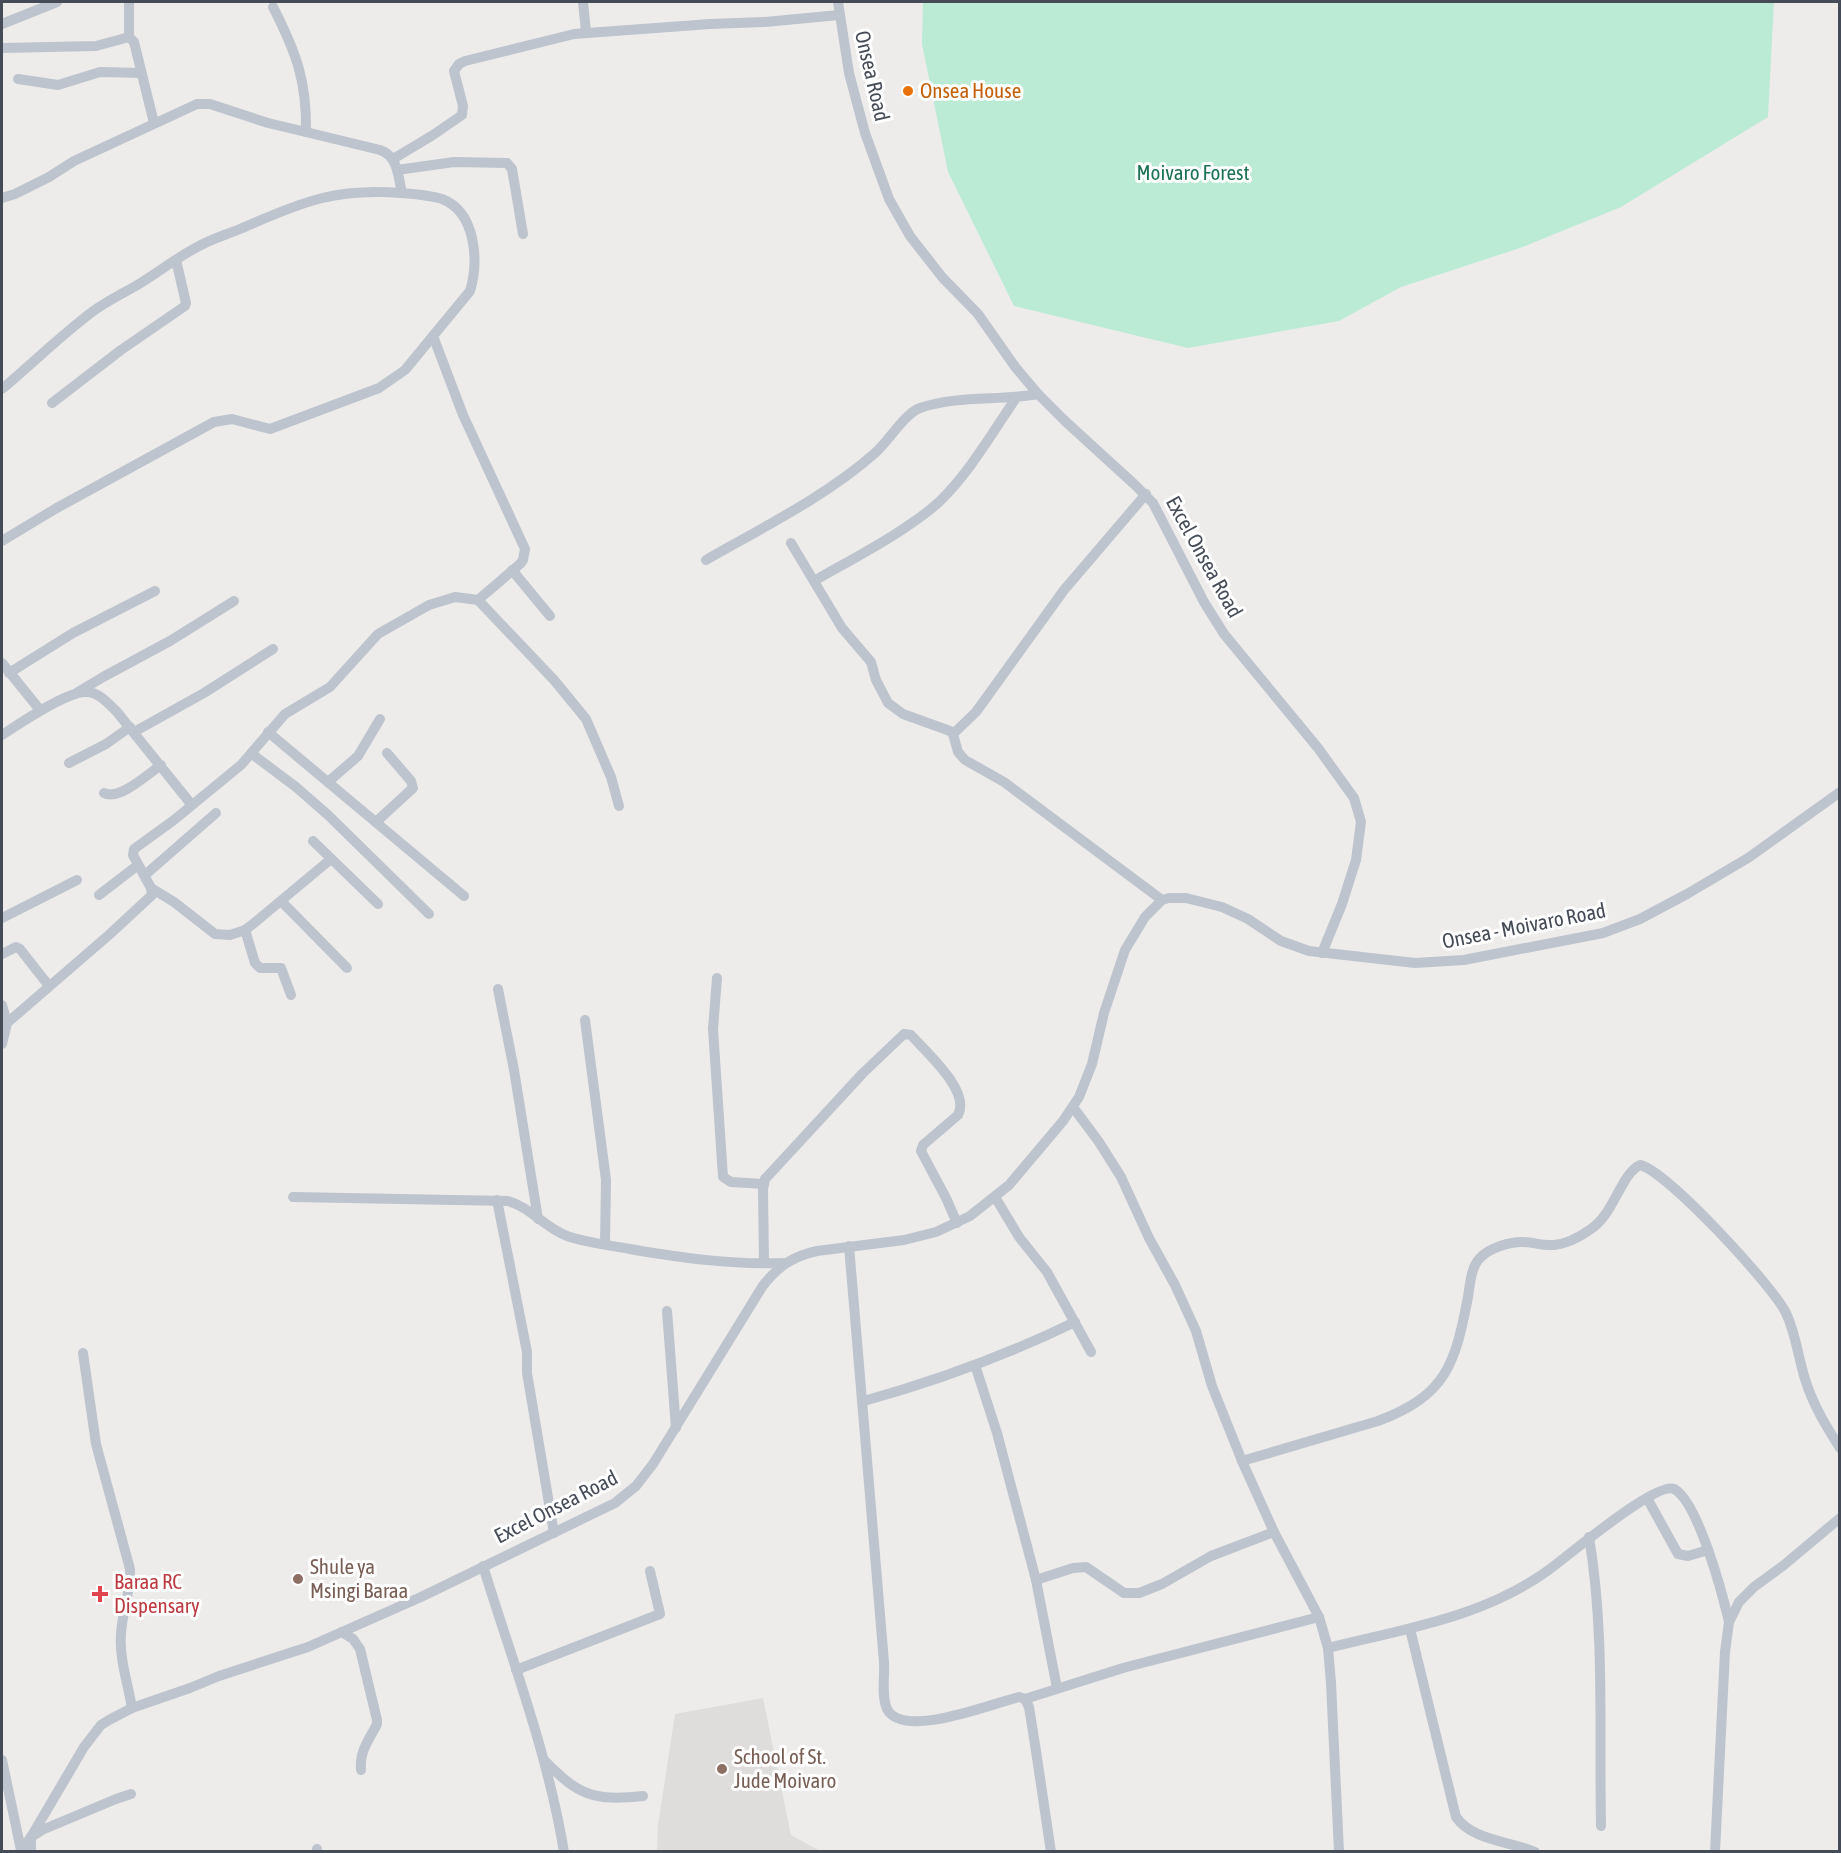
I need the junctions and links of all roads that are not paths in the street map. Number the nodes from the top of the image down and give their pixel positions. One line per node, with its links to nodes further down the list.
1 (24, 2): 7 (street)
2 (57, 2): 7 (street)
3 (129, 2): 11 (street)
4 (583, 2): 10 (street)
5 (838, 2): 8 (street, Onsea Road)
6 (273, 7): 16 (street)
7 (23, 15): 9 (street)
8 (839, 15): 10 (street); 17 (street, Onsea Road)
9 (2, 24)
10 (586, 32): 18 (street)
11 (129, 37): 12 (street); 13 (street)
12 (2, 48)
13 (141, 73): 14 (street); 15 (street)
14 (18, 79)
15 (154, 123): 16 (street); 21 (street)
16 (306, 132): 18 (street)
17 (873, 158): 26 (street, Excel Onsea Road)
18 (393, 159): 19 (street)
19 (397, 170): 20 (street); 22 (street)
20 (402, 193): 23 (street); 24 (street)
21 (2, 198)
22 (523, 234)
23 (176, 260): 25 (street); 28 (street)
24 (433, 336): 30 (street); 33 (street)
25 (2, 389)
26 (1038, 393): 27 (street); 29 (street, Excel Onsea Road)
27 (1016, 398): 32 (street); 34 (street)
28 (52, 403)
29 (1146, 494): 47 (street); 74 (street, Excel Onsea Road)
30 (2, 541)
31 (790, 543): 34 (street)
32 (706, 560)
33 (512, 570): 36 (street); 38 (street)
34 (814, 581): 47 (street)
35 (155, 591): 41 (street)
36 (478, 600): 46 (street); 57 (street)
37 (234, 601): 42 (street)
38 (550, 616)
39 (273, 649): 45 (street)
40 (2, 663): 41 (street)
41 (9, 673): 43 (street)
42 (78, 693): 43 (street); 45 (street)
43 (40, 710): 48 (street)
44 (380, 719): 53 (street)
45 (132, 729): 51 (street); 52 (street)
46 (268, 732): 50 (street); 53 (street)
47 (953, 734): 68 (street)
48 (2, 735)
49 (387, 753): 59 (street)
50 (252, 754): 56 (street); 71 (street)
51 (69, 763)
52 (160, 765): 55 (street); 56 (street)
53 (328, 782): 59 (street)
54 (1839, 792): 74 (street, Onsea - Moivaro Road)
55 (104, 793)
56 (191, 804): 62 (street)
57 (619, 806)
58 (216, 813): 63 (street)
59 (376, 822): 67 (street)
60 (313, 841): 61 (street)
61 (331, 860): 69 (street); 70 (street)
62 (138, 865): 63 (street); 66 (street)
63 (145, 874): 65 (street)
64 (77, 880): 72 (street)
65 (151, 888): 73 (street); 78 (street)
66 (99, 895)
67 (464, 896)
68 (1162, 900): 74 (street, Onsea - Moivaro Road); 85 (street, Excel Onsea Road)
69 (281, 901): 73 (street); 76 (street)
70 (378, 904)
71 (429, 914)
72 (2, 918)
73 (245, 930): 80 (street)
74 (1322, 953)
75 (2, 954): 78 (street)
76 (347, 968)
77 (717, 978): 86 (street)
78 (49, 986): 83 (street)
79 (498, 989): 90 (street)
80 (291, 995)
81 (2, 1005): 83 (street)
82 (585, 1020): 92 (street)
83 (8, 1023): 84 (street)
84 (2, 1044)
85 (1073, 1107): 88 (street, Excel Onsea Road); 104 (street)
86 (764, 1184): 91 (street); 94 (street)
87 (293, 1197): 89 (street)
88 (995, 1197): 91 (street, Excel Onsea Road); 97 (street)
89 (496, 1200): 90 (street); 108 (street)
90 (538, 1219): 92 (street)
91 (957, 1223): 93 (street, Excel Onsea Road)
92 (605, 1244): 94 (street)
93 (849, 1246): 95 (street, Excel Onsea Road); 101 (street)
94 (764, 1263): 95 (street)
95 (785, 1263): 102 (street, Excel Onsea Road)
96 (667, 1311): 102 (street)
97 (1075, 1322): 98 (street); 100 (street)
98 (1091, 1352)
99 (83, 1353): 122 (street)
100 (975, 1365): 101 (street); 113 (street)
101 (864, 1401): 121 (street)
102 (676, 1428): 108 (street, Excel Onsea Road)
103 (1839, 1449): 104 (street)
104 (1242, 1461): 107 (street)
105 (1647, 1498): 109 (street); 110 (street); 110 (street)
106 (1839, 1518): 115 (street)
107 (1274, 1532): 113 (street); 114 (street)
108 (554, 1533): 111 (street, Excel Onsea Road)
109 (1589, 1537): 116 (street); 128 (street)
110 (1708, 1550): 115 (street)
111 (483, 1566): 117 (street, Excel Onsea Road); 119 (street)
112 (650, 1571): 119 (street)
113 (1036, 1580): 120 (street)
114 (1319, 1617): 118 (street); 120 (street)
115 (1729, 1622): 135 (street)
116 (1410, 1629): 118 (street); 134 (street)
117 (342, 1632): 122 (street, Excel Onsea Road); 125 (street)
118 (1328, 1648): 133 (street)
119 (516, 1670): 124 (street)
120 (1057, 1688): 121 (street)
121 (1025, 1699): 132 (street)
122 (132, 1707): 129 (street, Excel Onsea Road)
123 (2, 1760): 130 (street)
124 (545, 1761): 127 (street); 131 (street)
125 (361, 1770)
126 (132, 1794): 129 (street)
127 (643, 1796)
128 (1600, 1826)
129 (31, 1837): 130 (street, Excel Onsea Road)
130 (24, 1851)
131 (564, 1851)
132 (1051, 1851)
133 (1340, 1851)
134 (1535, 1851)
135 (1715, 1851)

